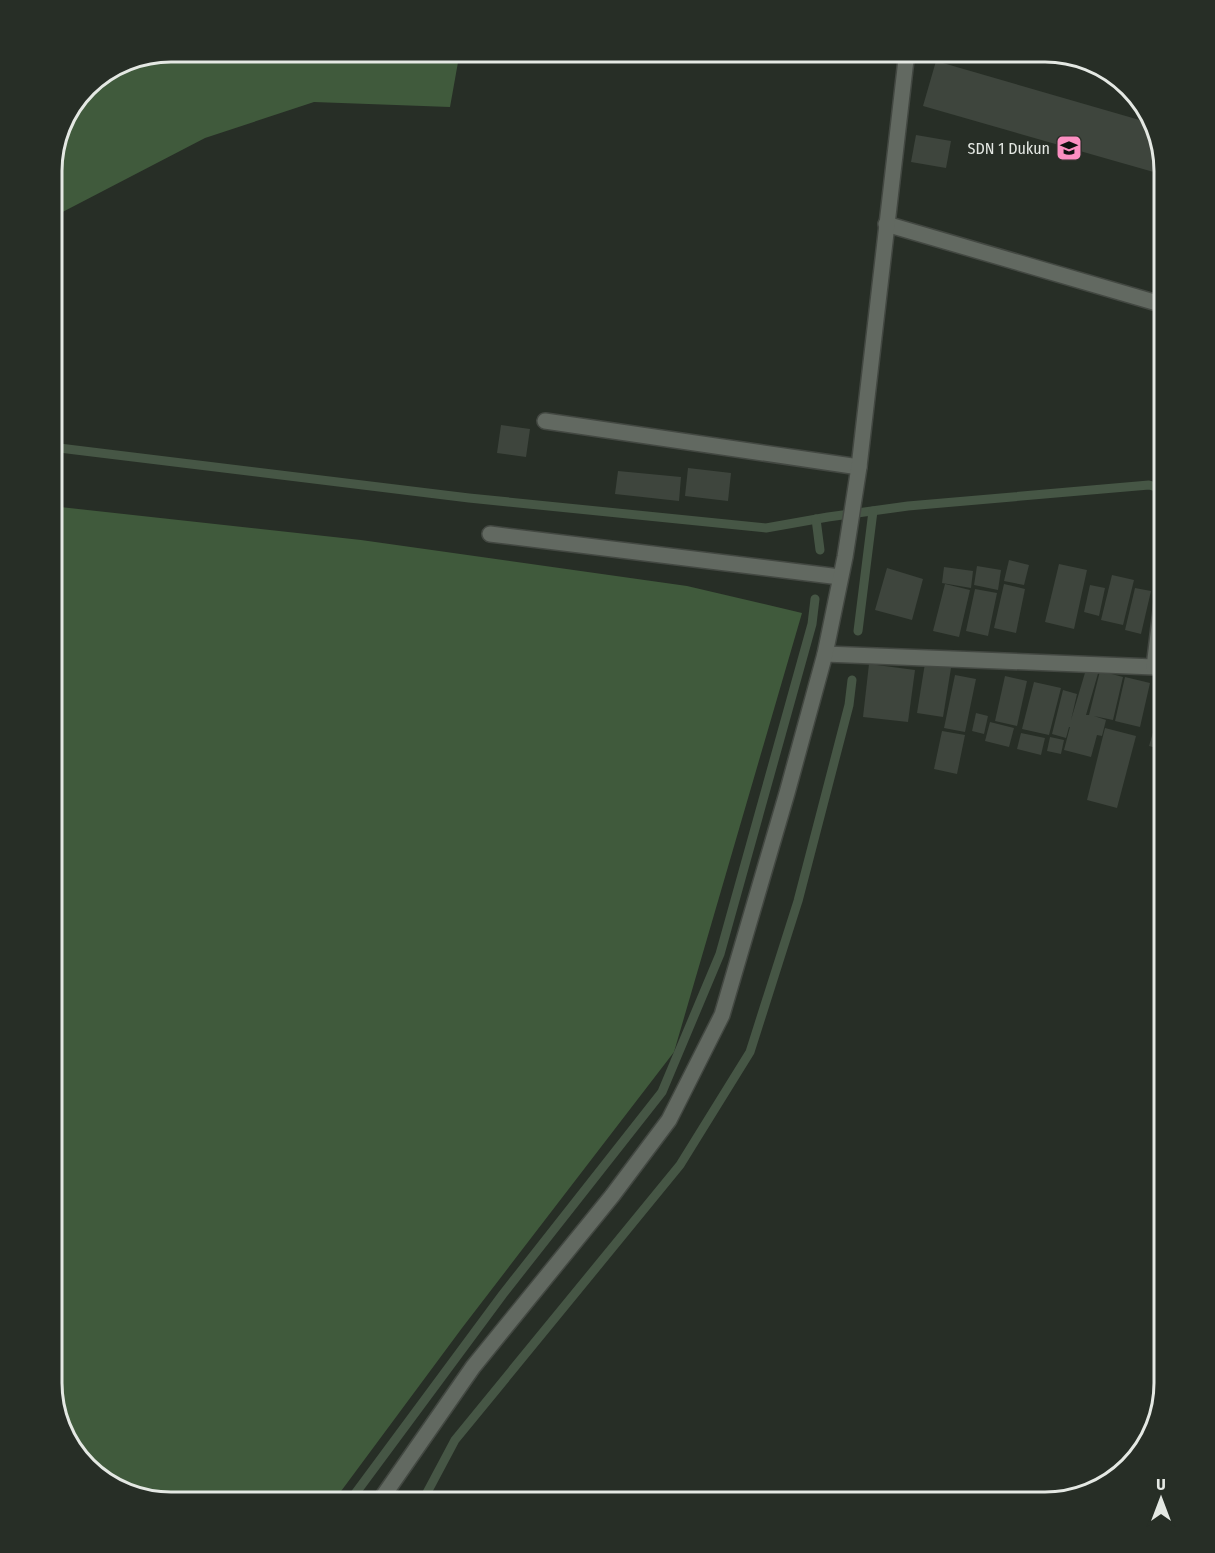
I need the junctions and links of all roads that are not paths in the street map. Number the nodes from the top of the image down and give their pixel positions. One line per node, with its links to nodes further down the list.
1 (906, 62): 2 (street)
2 (886, 224): 3 (street); 5 (street)
3 (1154, 301)
4 (545, 421): 5 (street)
5 (859, 467): 7 (street)
6 (490, 534): 7 (street)
7 (840, 577): 8 (street)
8 (825, 654): 9 (street); 10 (street)
9 (1154, 669)
10 (386, 1492)

